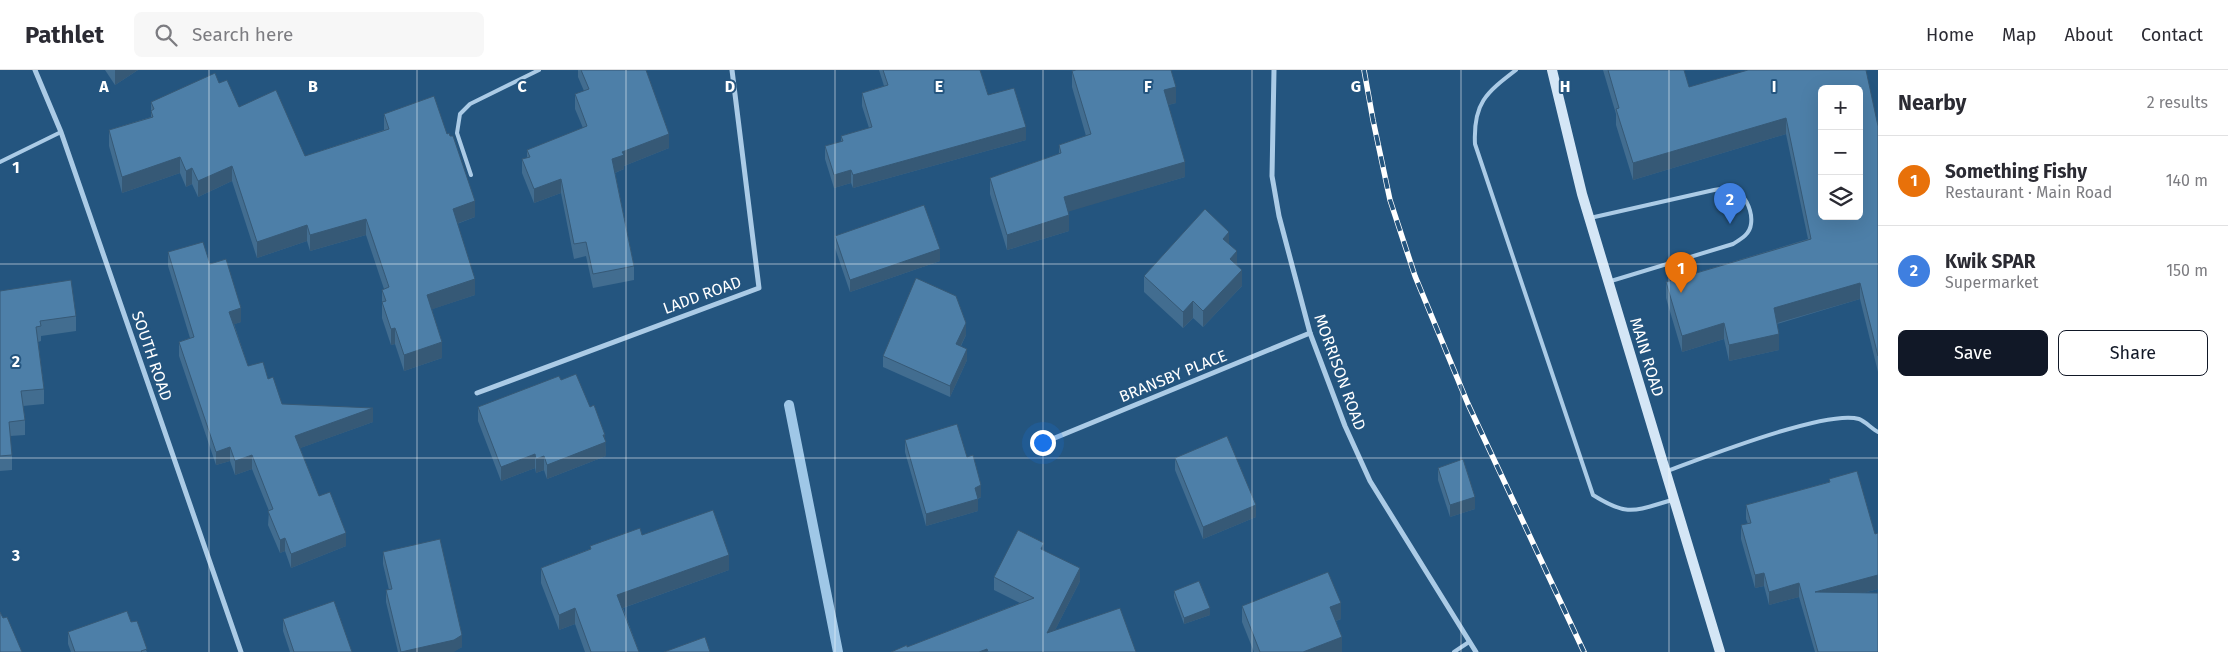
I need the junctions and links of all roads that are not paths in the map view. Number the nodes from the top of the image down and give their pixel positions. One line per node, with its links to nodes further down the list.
1 (35, 70): 7 (street, SOUTH ROAD)
2 (539, 70): 9 (lane)
3 (732, 70): 13 (street, LADD ROAD)
4 (1274, 70): 12 (street, MORRISON ROAD)
5 (1516, 70): 17 (lane)
6 (1552, 70): 10 (main road, MAIN ROAD)
7 (61, 132): 8 (lane); 19 (street, SOUTH ROAD)
8 (0, 162)
9 (471, 175)
10 (1590, 218): 11 (main road, MAIN ROAD); 11 (lane)
11 (1608, 282): 16 (main road, MAIN ROAD)
12 (1310, 333): 15 (street, BRANSBY PLACE); 18 (street, MORRISON ROAD)
13 (477, 392)
14 (1878, 432): 16 (lane)
15 (1045, 442)
16 (1667, 471): 17 (main road, MAIN ROAD)
17 (1674, 499): 22 (main road, MAIN ROAD)
18 (1469, 642): 20 (lane); 21 (street, MORRISON ROAD)
19 (241, 652)
20 (1454, 652)
21 (1476, 652)
22 (1720, 652)

